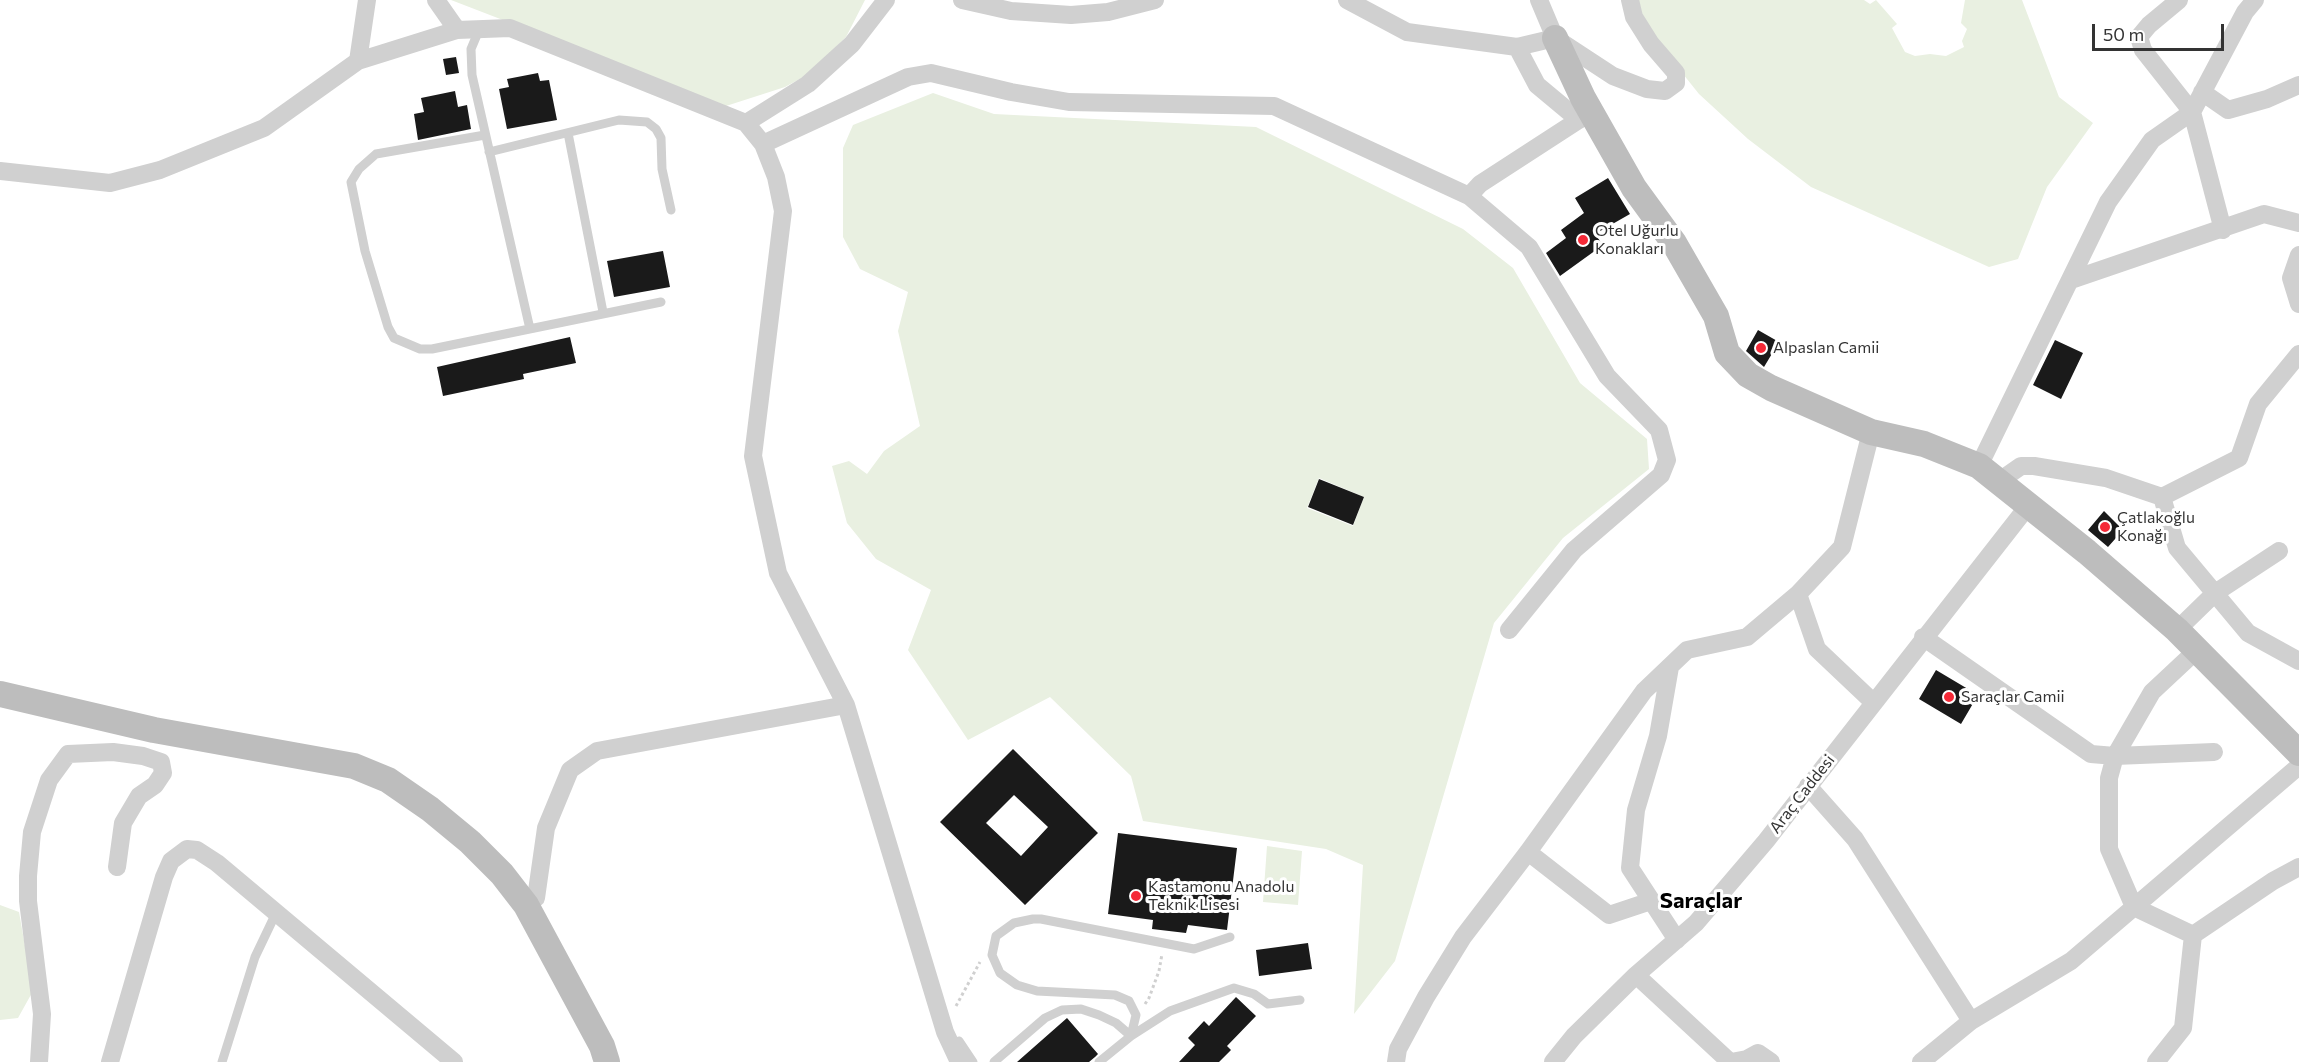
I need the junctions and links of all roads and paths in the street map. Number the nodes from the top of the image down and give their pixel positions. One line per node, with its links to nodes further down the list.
1 (367, 0): 15 (street)
2 (436, 0): 11 (street)
3 (886, 0): 20 (street)
4 (962, 0): 5 (street)
5 (1155, 0)
6 (1347, 0): 14 (street)
7 (1539, 0): 13 (street)
8 (1630, 0): 13 (street)
9 (2178, 0): 18 (street)
10 (2255, 0): 17 (street)
11 (457, 30): 12 (street); 15 (street)
12 (479, 30): 20 (street); 22 (lane)
13 (1555, 38): 14 (street); 19 (main road)
14 (1518, 47): 19 (street)
15 (358, 61): 25 (street)
16 (2299, 85): 17 (street)
17 (2202, 92): 18 (street)
18 (2192, 112): 29 (street); 31 (street)
19 (1585, 116): 26 (street); 37 (main road)
20 (746, 123): 23 (street)
21 (568, 133): 24 (lane); 27 (lane); 34 (lane)
22 (485, 135): 24 (lane); 35 (lane)
23 (763, 144): 26 (street); 52 (street)
24 (489, 152): 35 (lane)
25 (0, 171)
26 (1469, 196): 44 (street)
27 (671, 210)
28 (2299, 223): 29 (street)
29 (2223, 230): 31 (street)
30 (2299, 255): 33 (street)
31 (2071, 280): 38 (street)
32 (661, 302): 34 (lane)
33 (2299, 304)
34 (603, 312): 35 (lane)
35 (530, 329)
36 (2299, 354): 39 (street)
37 (1871, 432): 38 (main road); 43 (street)
38 (1988, 474): 39 (street); 40 (main road)
39 (2162, 497): 42 (street)
40 (2028, 506): 45 (main road); 46 (street, Araç Caddesi)
41 (2279, 550): 42 (street)
42 (2215, 593): 45 (street); 48 (street)
43 (1798, 594): 49 (street); 51 (street)
44 (1509, 630)
45 (2177, 630): 47 (main road)
46 (1923, 637): 51 (street, Araç Caddesi); 55 (street)
47 (2198, 649): 54 (main road); 55 (street)
48 (2299, 661)
49 (1670, 667): 58 (street); 61 (street)
50 (0, 694): 62 (main road)
51 (1873, 702): 57 (street, Araç Caddesi)
52 (846, 705): 62 (street); 82 (street)
53 (2214, 752): 55 (street)
54 (2299, 753)
55 (2115, 756): 63 (street)
56 (2299, 766): 63 (street)
57 (1808, 786): 67 (street, Araç Caddesi); 74 (street)
58 (1528, 852): 61 (street); 86 (street)
59 (117, 867): 78 (street)
60 (2299, 867): 65 (street)
61 (1651, 901): 67 (street)
62 (526, 905): 81 (main road)
63 (2134, 907): 65 (street); 74 (street)
64 (276, 913): 77 (street); 79 (street); 80 (lane)
65 (2193, 935): 91 (street)
66 (1230, 937): 68 (lane)
67 (1677, 940): 70 (street, Araç Caddesi)
68 (1163, 943): 69 (lane); 73 (path)
69 (992, 955): 72 (path); 73 (lane)
70 (1636, 975): 87 (street, Araç Caddesi); 88 (street)
71 (1300, 1000): 75 (lane)
72 (953, 1013)
73 (1136, 1015): 75 (lane)
74 (1971, 1021): 90 (street)
75 (1131, 1036): 84 (lane); 85 (lane)
76 (959, 1041): 83 (lane)
77 (448, 1060)
78 (39, 1062)
79 (110, 1062)
80 (222, 1062)
81 (608, 1062)
82 (959, 1062)
83 (973, 1062)
84 (994, 1062)
85 (1099, 1062)
86 (1396, 1062)
87 (1553, 1062)
88 (1731, 1062): 89 (street)
89 (1771, 1062)
90 (1921, 1062)
91 (2156, 1062)

